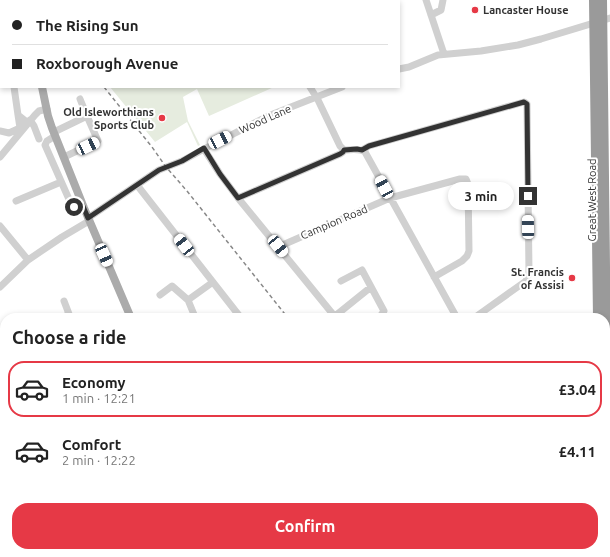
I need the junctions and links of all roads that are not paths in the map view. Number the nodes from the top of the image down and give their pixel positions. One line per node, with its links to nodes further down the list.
1 (426, 0): 5 (street)
2 (443, 0): 5 (street)
3 (594, 0): 6 (highway, Great West Road)
4 (602, 0): 6 (highway, Great West Road)
5 (431, 14): 7 (street)
6 (602, 20): 7 (street); 38 (highway, Great West Road); 55 (highway, Great West Road)
7 (444, 54): 8 (street)
8 (400, 70)
9 (14, 88): 16 (street)
10 (42, 88): 15 (main road)
11 (311, 88): 13 (street)
12 (339, 88): 13 (street, Wood Lane)
13 (316, 97): 22 (street, Wood Lane); 23 (street)
14 (80, 99): 17 (street)
15 (47, 109): 18 (street); 20 (main road)
16 (18, 115): 18 (street); 19 (street)
17 (87, 116): 20 (street); 26 (street)
18 (29, 121): 21 (street); 25 (street)
19 (0, 131)
20 (54, 134): 26 (main road); 27 (street)
21 (39, 139)
22 (204, 148): 28 (street, Wood Lane); 29 (street)
23 (344, 150): 24 (street); 29 (street)
24 (362, 150): 30 (street); 54 (street)
25 (0, 157)
26 (64, 157): 32 (main road)
27 (61, 182): 31 (street); 32 (street)
28 (136, 185): 33 (street, Wood Lane); 40 (street)
29 (238, 198): 35 (street)
30 (390, 198): 35 (street, Campion Road); 37 (street); 37 (street, Campion Road)
31 (16, 201)
32 (82, 204): 33 (main road)
33 (89, 219): 36 (street, Wood Lane); 47 (main road)
34 (0, 226): 36 (street)
35 (278, 246): 50 (street)
36 (28, 260): 41 (street, Wood Lane)
37 (434, 277): 53 (street)
38 (608, 279): 56 (highway, Great West Road)
39 (341, 281): 42 (street)
40 (213, 282): 44 (street); 49 (street)
41 (0, 287)
42 (371, 287): 51 (street); 52 (street)
43 (160, 295): 44 (street)
44 (188, 300): 48 (street)
45 (64, 301): 46 (street)
46 (69, 313)
47 (129, 313)
48 (194, 313)
49 (237, 313)
50 (332, 313)
51 (340, 313)
52 (383, 313)
53 (454, 313)
54 (481, 313)
55 (598, 313)
56 (607, 313)

